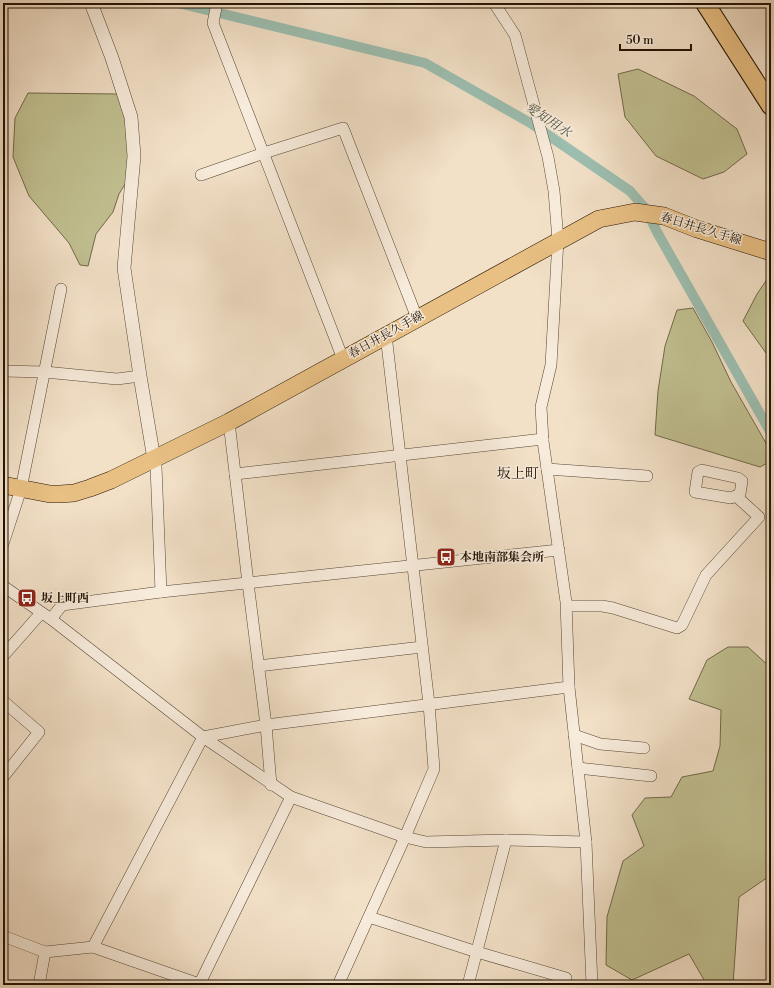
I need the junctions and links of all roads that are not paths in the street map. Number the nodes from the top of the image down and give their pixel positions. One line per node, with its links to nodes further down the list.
1 (91, 3): 16 (street)
2 (217, 3): 6 (street)
3 (494, 3): 8 (street)
4 (705, 3): 5 (highway)
5 (771, 106)
6 (264, 153): 7 (street); 11 (street); 13 (street)
7 (201, 175)
8 (558, 240): 9 (main road, 春日井長久手線); 11 (main road, 春日井長久手線); 18 (street)
9 (771, 252)
10 (60, 289): 15 (street)
11 (417, 318): 12 (main road, 春日井長久手線)
12 (386, 335): 13 (main road, 春日井長久手線); 19 (street)
13 (343, 359): 17 (main road, 春日井長久手線)
14 (3, 371): 15 (street)
15 (45, 372): 16 (street); 25 (street)
16 (140, 376): 20 (street)
17 (229, 422): 20 (main road, 春日井長久手線); 22 (street)
18 (543, 439): 19 (street); 21 (street)
19 (399, 454): 22 (street); 29 (street)
20 (154, 459): 25 (main road, 春日井長久手線); 32 (street)
21 (547, 469): 23 (street); 28 (street)
22 (235, 474): 30 (street)
23 (647, 476)
24 (3, 485): 25 (main road, 春日井長久手線)
25 (21, 489): 27 (street)
26 (736, 496): 33 (street)
27 (3, 544)
28 (559, 550): 29 (street); 33 (street)
29 (412, 566): 30 (street); 36 (street)
30 (248, 583): 32 (street); 38 (street)
31 (3, 586): 34 (street)
32 (161, 592): 35 (street)
33 (567, 606): 39 (street)
34 (41, 613): 35 (street); 37 (street)
35 (51, 619): 44 (street)
36 (422, 647): 38 (street); 41 (street)
37 (3, 656)
38 (258, 666): 42 (street)
39 (569, 687): 41 (street); 43 (street)
40 (3, 701): 47 (street)
41 (429, 704): 42 (street); 51 (street)
42 (266, 724): 44 (street); 49 (street)
43 (574, 735): 45 (street); 46 (street)
44 (203, 737): 49 (street); 56 (street)
45 (644, 748)
46 (578, 768): 48 (street); 53 (street)
47 (3, 775)
48 (650, 776)
49 (271, 785): 50 (street)
50 (291, 797): 51 (street); 61 (street)
51 (405, 837): 52 (street); 54 (street)
52 (506, 840): 53 (street); 58 (street)
53 (586, 842): 64 (street)
54 (369, 917): 58 (street); 62 (street)
55 (3, 936): 57 (street)
56 (93, 947): 57 (street); 61 (street)
57 (45, 952): 60 (street)
58 (477, 952): 59 (street); 63 (street)
59 (566, 978)
60 (40, 985)
61 (200, 985)
62 (338, 985)
63 (468, 985)
64 (592, 985)

